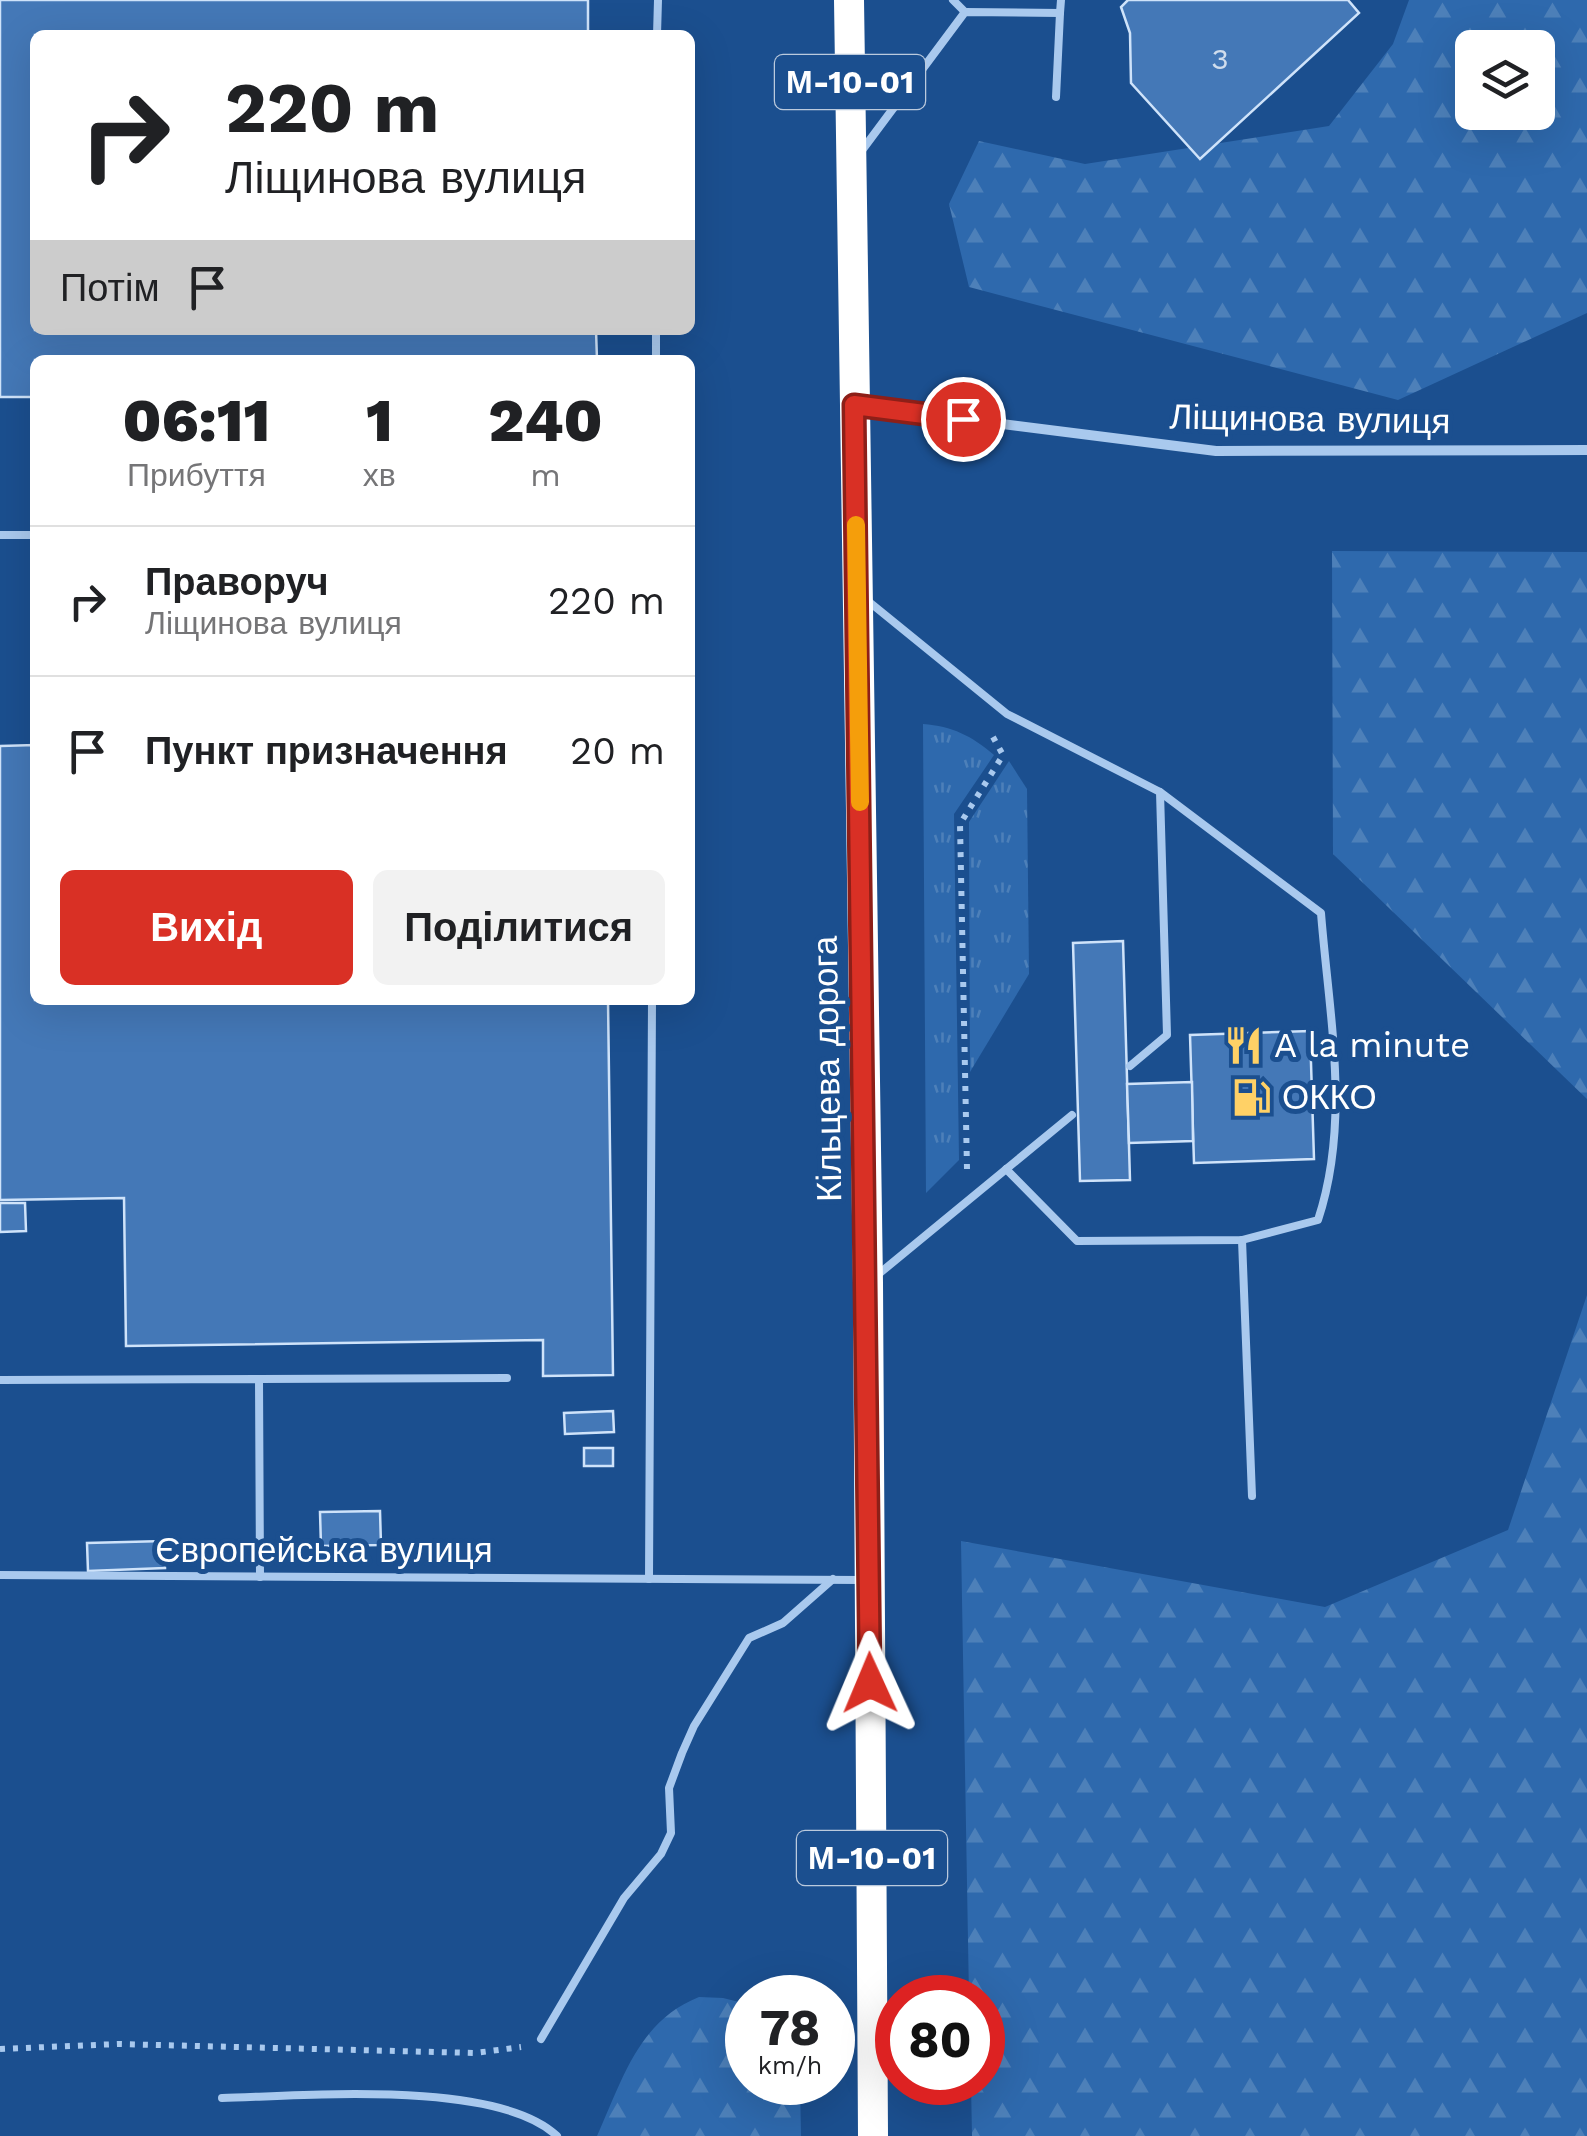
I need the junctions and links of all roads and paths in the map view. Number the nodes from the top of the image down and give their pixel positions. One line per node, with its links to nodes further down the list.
1 (658, 0): 7 (lane)
2 (850, 0): 9 (highway, Кільцева дорога / М-10-01)
3 (953, 0): 5 (lane)
4 (1061, 0): 6 (lane)
5 (964, 12): 6 (lane); 9 (lane)
6 (1060, 13): 8 (lane)
7 (657, 30)
8 (1056, 98)
9 (852, 165): 10 (highway, Кільцева дорога / М-10-01)
10 (854, 405): 11 (street, Ліщинова вулиця); 14 (highway, Кільцева дорога / М-10-01)
11 (1587, 450)
12 (0, 535): 13 (lane)
13 (30, 535)
14 (856, 592): 16 (lane); 23 (highway, Кільцева дорога / М-10-01)
15 (993, 738): 21 (path)
16 (1160, 792): 18 (lane); 22 (lane)
17 (652, 1005): 30 (lane)
18 (1130, 1066)
19 (1072, 1115): 20 (lane)
20 (1006, 1169): 22 (lane); 23 (lane)
21 (967, 1170)
22 (1242, 1240): 27 (lane)
23 (868, 1283): 32 (highway, Кільцева дорога / М-10-01)
24 (507, 1378): 25 (lane)
25 (259, 1379): 26 (lane); 29 (lane)
26 (0, 1380)
27 (1252, 1496)
28 (0, 1575): 29 (lane, Європейська вулиця)
29 (260, 1577): 30 (lane, Європейська вулиця)
30 (649, 1579): 31 (lane, Європейська вулиця)
31 (833, 1580): 32 (lane, Європейська вулиця); 33 (lane)
32 (869, 1580): 37 (highway, Кільцева дорога / М-10-01)
33 (541, 2039): 34 (path)
34 (0, 2049)
35 (222, 2098): 36 (lane)
36 (556, 2136)
37 (873, 2136)

